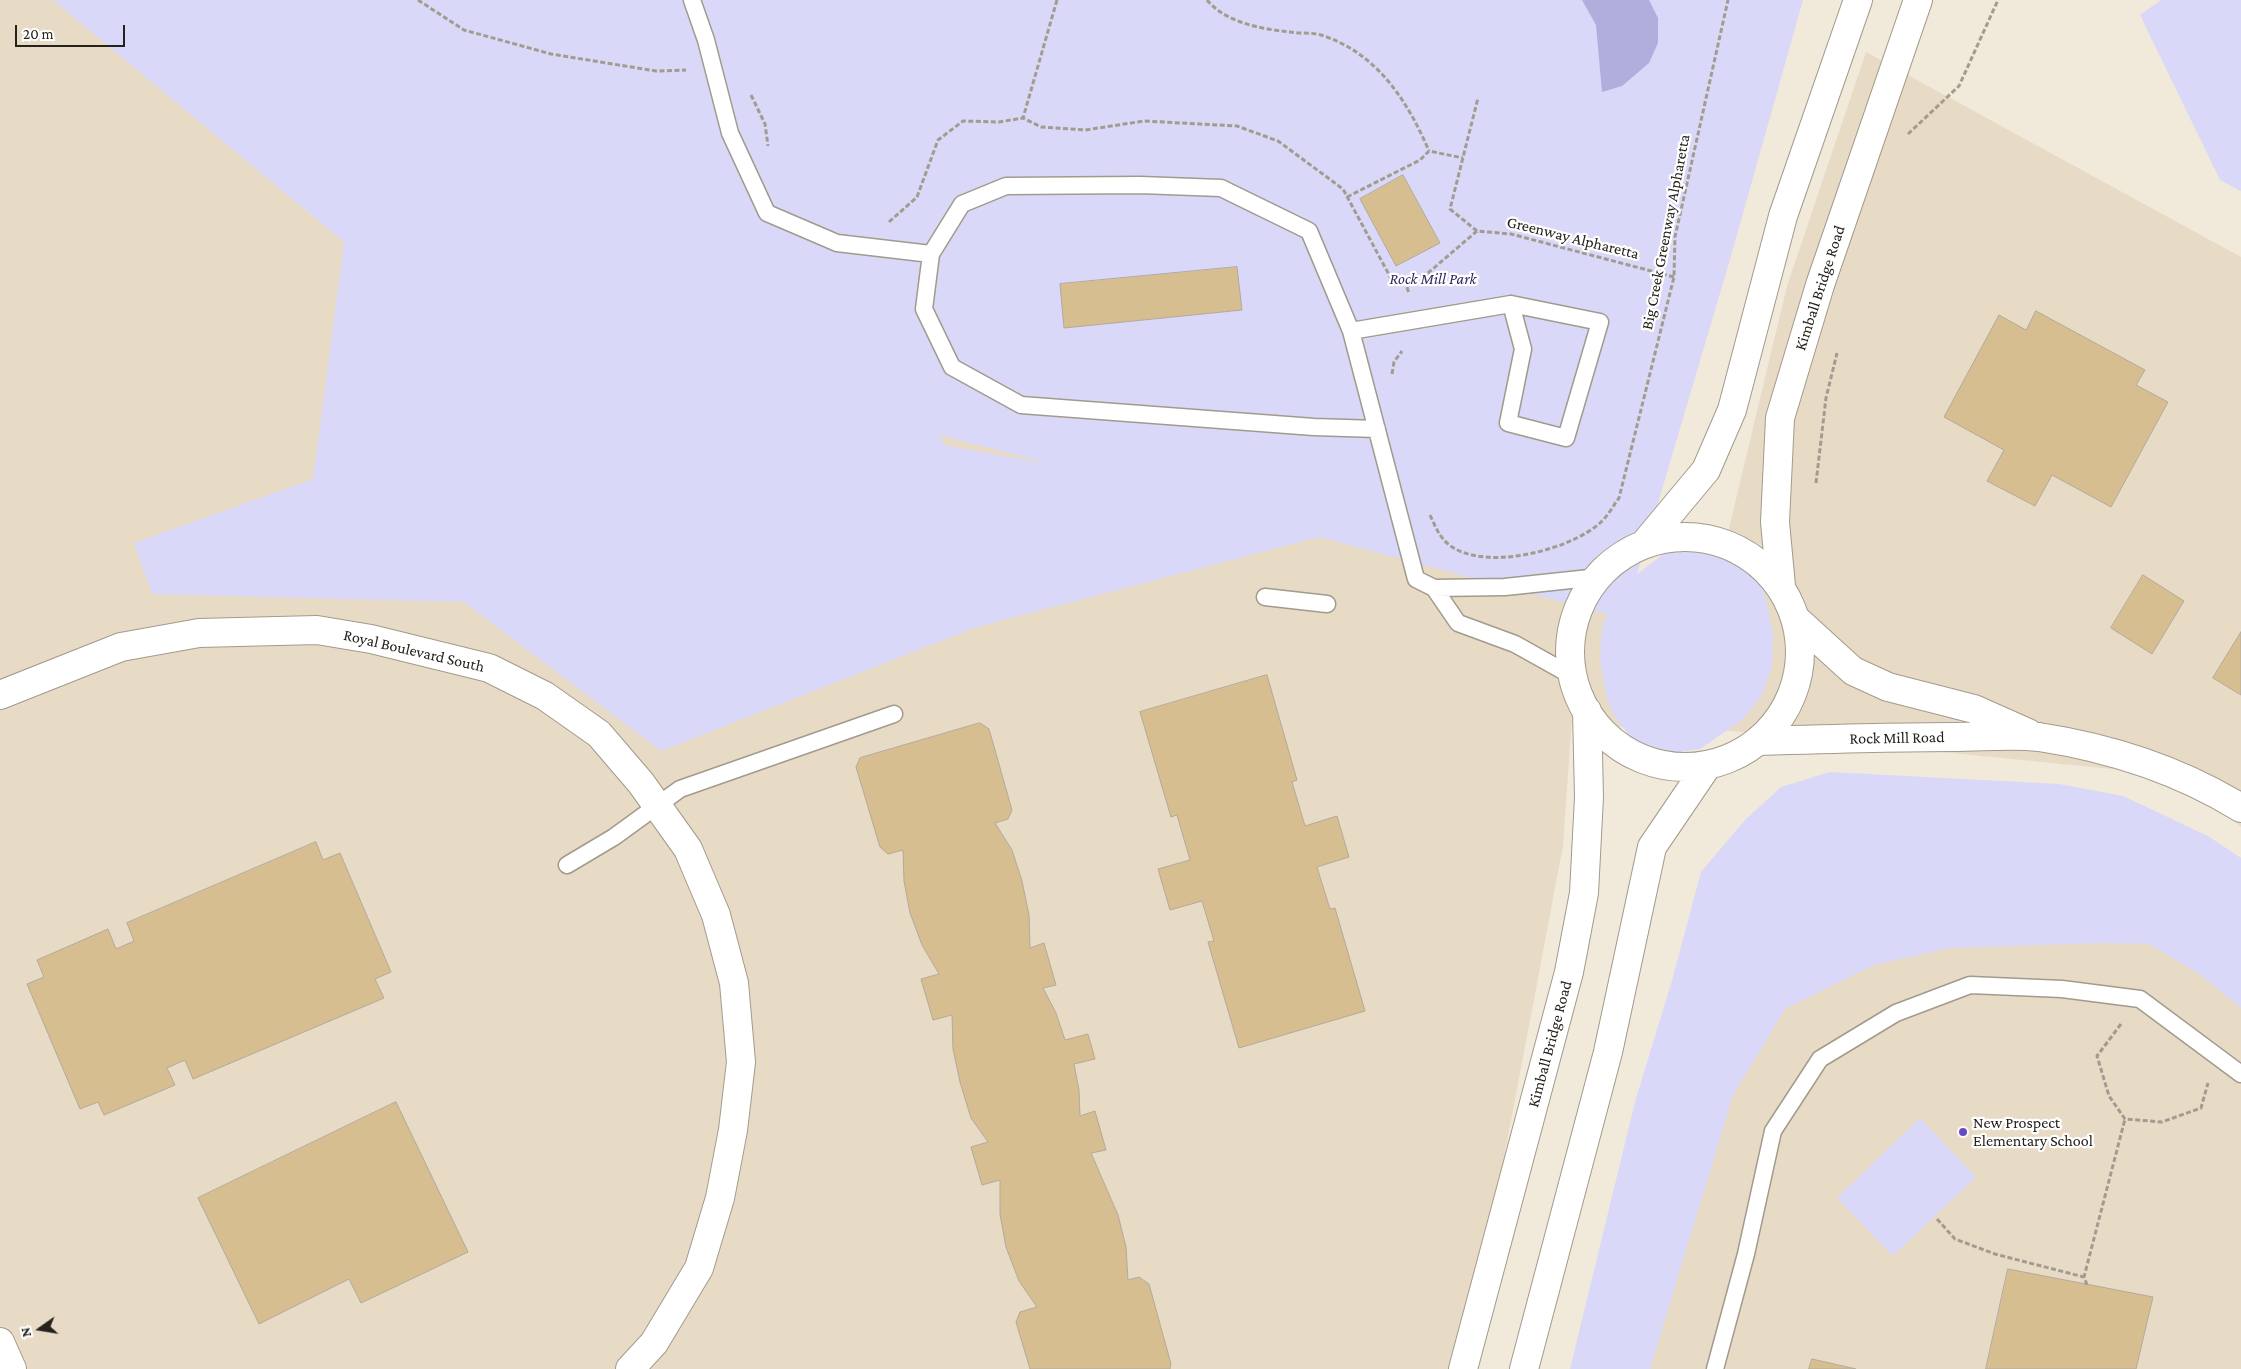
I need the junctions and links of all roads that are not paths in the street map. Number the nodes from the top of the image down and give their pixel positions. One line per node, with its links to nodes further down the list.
1 (692, 0): 4 (lane)
2 (1858, 0): 8 (street)
3 (1918, 0): 10 (street, Kimball Bridge Road)
4 (931, 254): 6 (lane); 7 (lane)
5 (1511, 304): 5 (lane); 6 (lane)
6 (1351, 331): 7 (lane)
7 (1377, 429): 11 (lane)
8 (1646, 542): 9 (street); 10 (street)
9 (1599, 577): 11 (lane); 15 (street)
10 (1781, 586): 14 (street)
11 (1434, 588): 15 (lane)
12 (1266, 598): 13 (lane)
13 (1327, 604)
14 (1797, 620): 19 (street, Rock Mill Road); 20 (street)
15 (1574, 677): 17 (street)
16 (0, 695): 22 (street, Royal Boulevard South)
17 (1587, 711): 21 (street); 29 (street, Kimball Bridge Road)
18 (894, 714): 22 (lane)
19 (2037, 737): 20 (street, Rock Mill Road); 23 (street, Rock Mill Road)
20 (1758, 740): 21 (street)
21 (1707, 766): 30 (street)
22 (657, 804): 24 (lane); 28 (street, Royal Boulevard South)
23 (2241, 808)
24 (567, 865)
25 (2241, 1074): 31 (lane)
26 (0, 1342): 27 (street)
27 (12, 1369)
28 (630, 1369)
29 (1463, 1369)
30 (1524, 1369)
31 (1716, 1369)

